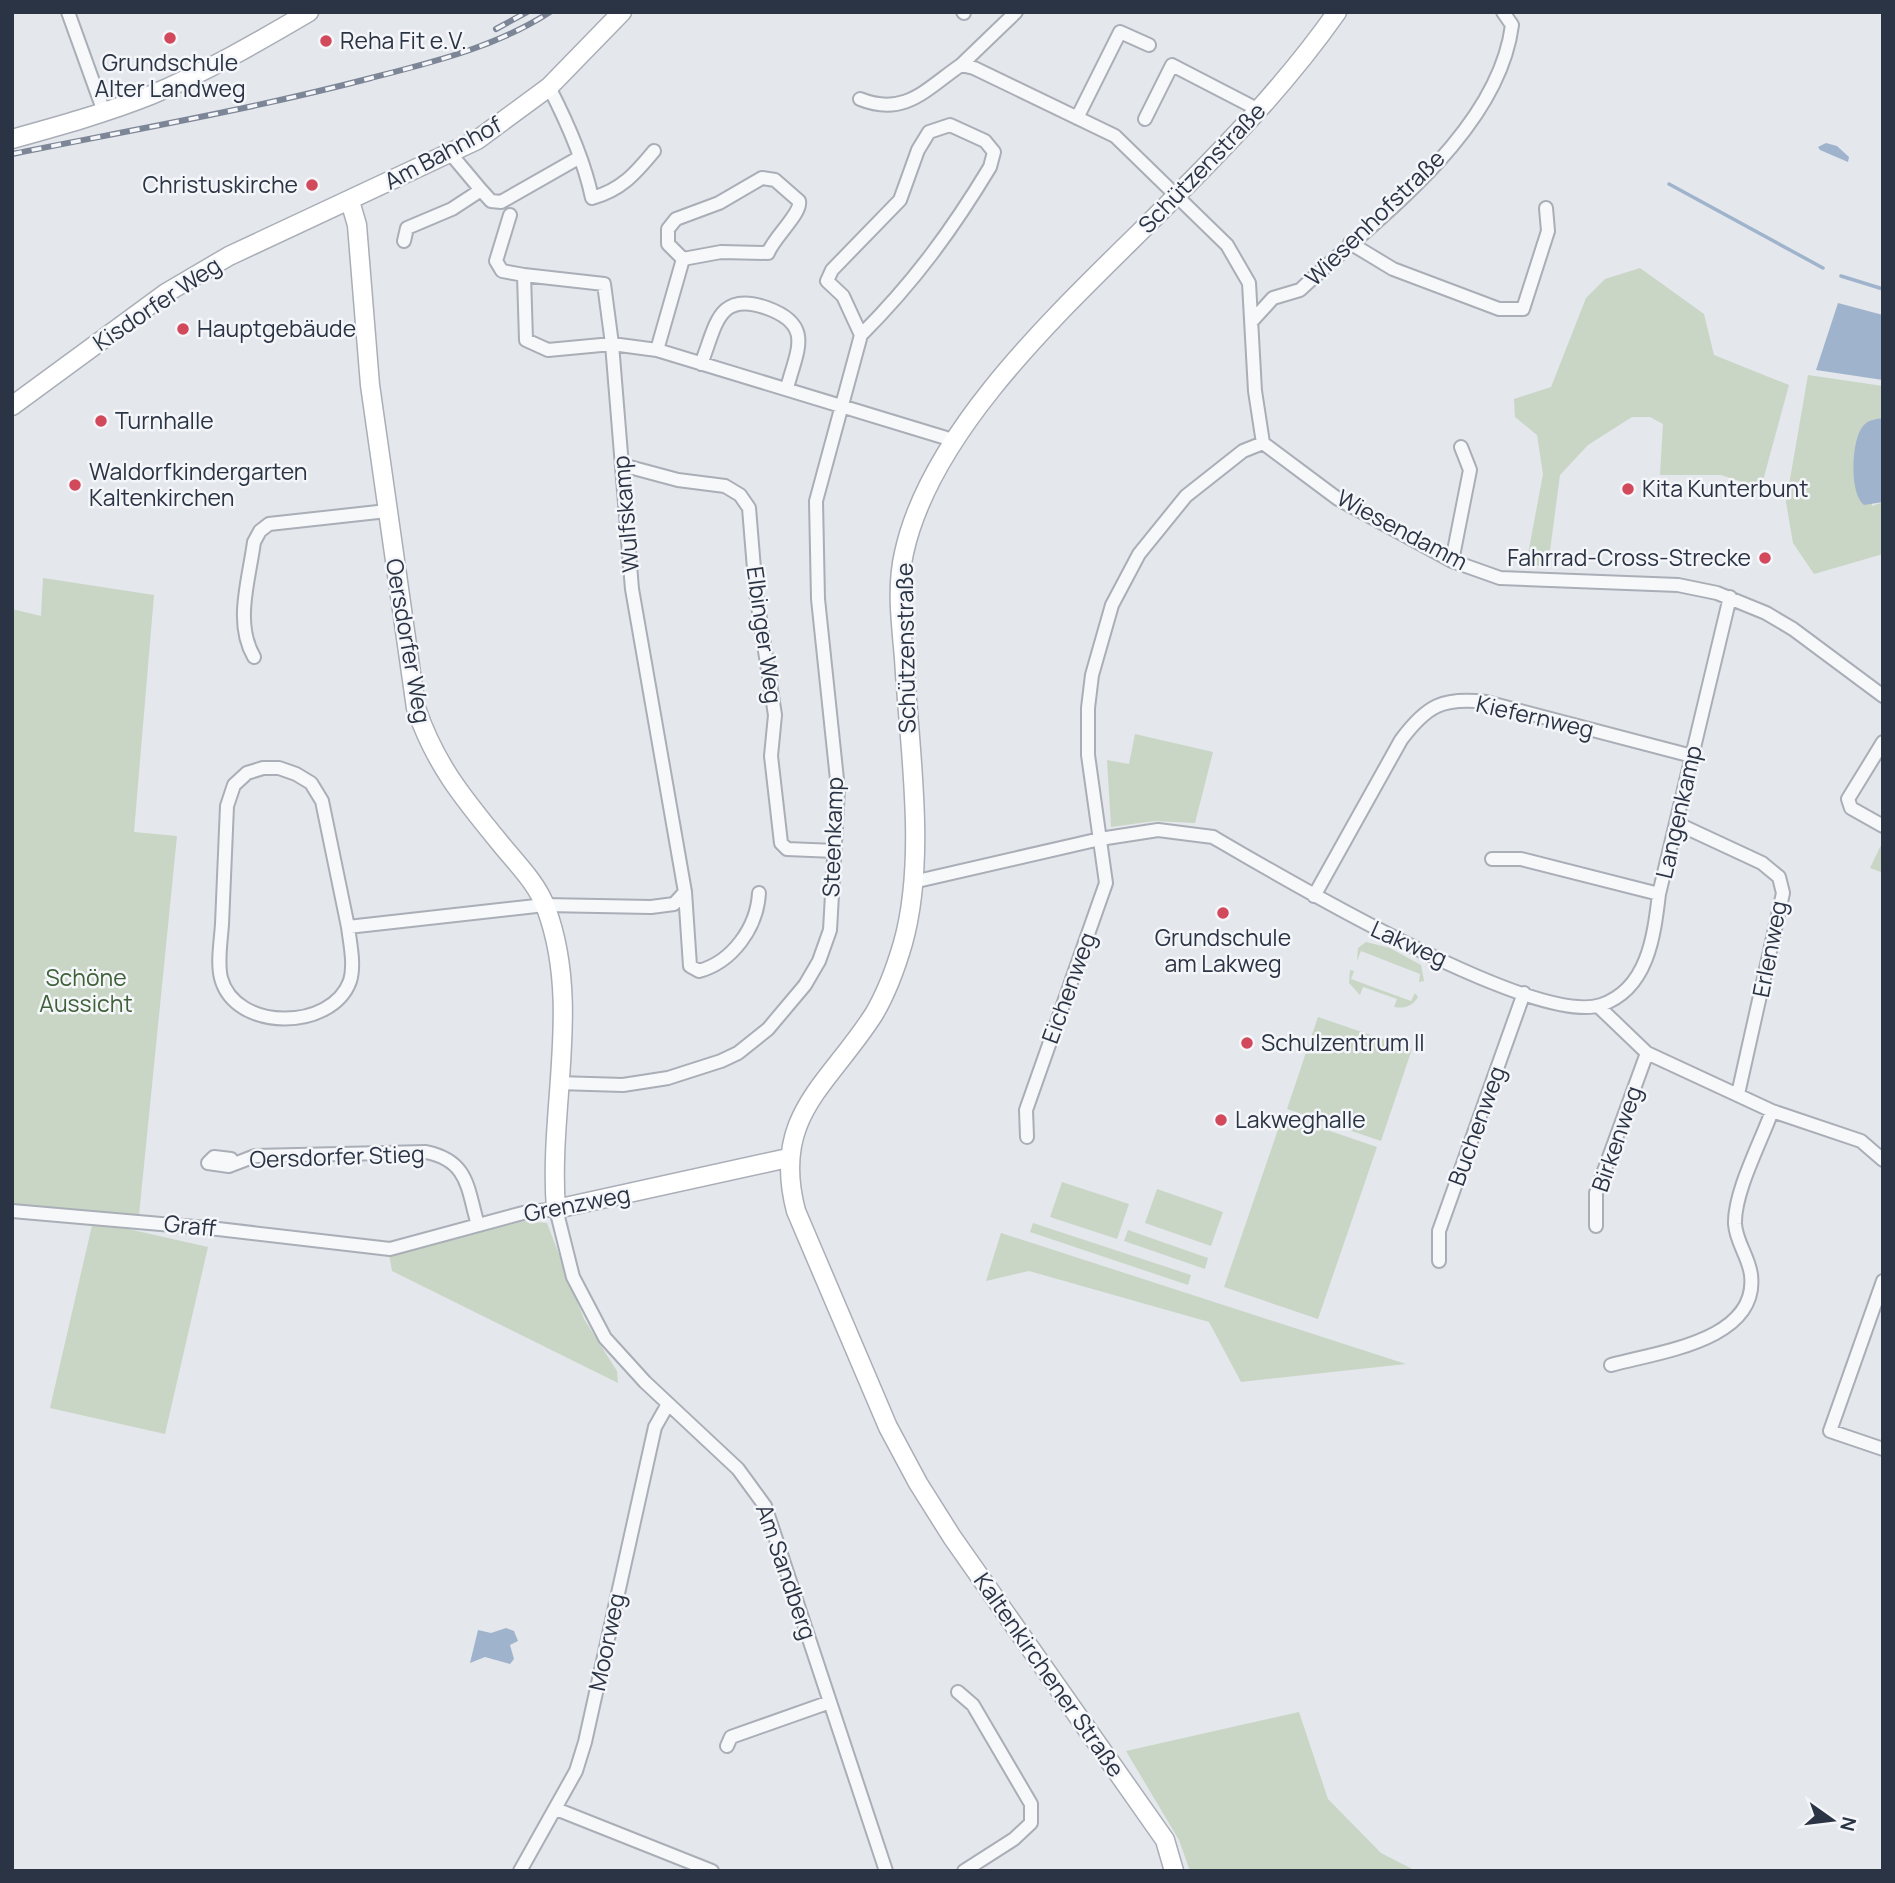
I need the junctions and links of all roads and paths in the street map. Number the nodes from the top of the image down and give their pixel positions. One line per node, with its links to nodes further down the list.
1 (68, 12): 12 (street)
2 (309, 12): 12 (main road)
3 (622, 12): 9 (main road, Am Bahnhof)
4 (1016, 12): 8 (street)
5 (1337, 12): 11 (main road, Schützenstraße)
6 (1503, 12): 25 (street, Wiesenhofstraße)
7 (1149, 45): 13 (street)
8 (961, 65): 10 (street); 13 (street)
9 (549, 87): 17 (main road, Am Bahnhof); 18 (street)
10 (860, 99)
11 (1259, 110): 14 (street); 20 (main road, Schützenstraße)
12 (104, 112): 15 (main road)
13 (1077, 118): 20 (street)
14 (1145, 119)
15 (12, 139)
16 (654, 151): 18 (street)
17 (450, 153): 19 (street); 21 (main road, Am Bahnhof)
18 (580, 157): 19 (street)
19 (481, 190): 24 (street)
20 (1176, 196): 28 (street); 38 (main road, Schützenstraße)
21 (350, 201): 36 (main road, Kisdorfer Weg); 42 (main road, Oersdorfer Weg)
22 (1546, 208): 25 (street)
23 (510, 215): 27 (street)
24 (404, 241)
25 (1350, 243): 29 (street, Wiesenhofstraße)
26 (683, 259): 26 (street); 33 (street)
27 (524, 275): 32 (street, Wulfskamp); 32 (street)
28 (1249, 283): 29 (street); 30 (street)
29 (1273, 298): 30 (street, Wiesenhofstraße)
30 (1252, 321): 39 (street)
31 (861, 335): 31 (street); 37 (street, Steenkamp)
32 (612, 344): 33 (street); 41 (street, Wulfskamp)
33 (656, 350): 34 (street)
34 (701, 364): 35 (street); 35 (street)
35 (788, 388): 37 (street)
36 (12, 405)
37 (840, 405): 38 (street); 52 (street, Steenkamp)
38 (956, 440): 54 (main road, Schützenstraße)
39 (1262, 443): 43 (street, Wiesendamm); 51 (street, Eichenweg)
40 (1461, 447): 43 (street)
41 (622, 465): 52 (street, Elbinger Weg); 55 (street, Wulfskamp)
42 (387, 511): 45 (street); 59 (main road, Oersdorfer Weg)
43 (1452, 561): 44 (street, Wiesendamm)
44 (1730, 597): 46 (street, Wiesendamm); 48 (street, Langenkamp)
45 (254, 657)
46 (1883, 696)
47 (1883, 742): 50 (street)
48 (1692, 756): 49 (street, Langenkamp); 58 (street, Kiefernweg)
49 (1675, 823): 57 (street, Langenkamp); 65 (street, Erlenweg)
50 (1883, 826)
51 (1100, 839): 54 (street, Lakweg); 58 (street, Lakweg); 67 (street, Eichenweg)
52 (835, 851): 64 (street, Steenkamp)
53 (1492, 859): 57 (street)
54 (913, 883): 68 (main road, Schützenstraße)
55 (685, 892): 56 (street, Wulfskamp); 59 (street)
56 (759, 893)
57 (1660, 894): 62 (street, Langenkamp)
58 (1314, 896): 61 (street, Lakweg)
59 (545, 905): 60 (street); 64 (main road, Oersdorfer Weg)
60 (348, 927): 60 (street)
61 (1524, 993): 62 (street, Lakweg); 76 (street, Buchenweg)
62 (1598, 1006): 63 (street)
63 (1647, 1053): 65 (street); 74 (street, Birkenweg)
64 (558, 1083): 71 (main road, Oersdorfer Weg)
65 (1738, 1094): 66 (street)
66 (1772, 1111): 69 (street); 78 (street)
67 (1027, 1137)
68 (788, 1158): 71 (main road, Grenzweg); 89 (main road, Kaltenkirchener Straße)
69 (1883, 1160)
70 (233, 1163): 73 (street, Oersdorfer Stieg)
71 (556, 1209): 73 (street, Grenzweg); 79 (street, Am Sandberg)
72 (12, 1211): 75 (street, Graff)
73 (478, 1225): 75 (street, Grenzweg)
74 (1596, 1226)
75 (368, 1249)
76 (1439, 1261)
77 (1883, 1281): 80 (street)
78 (1611, 1365)
79 (668, 1404): 82 (street, Am Sandberg); 84 (street, Moorweg)
80 (1883, 1449)
81 (958, 1692): 88 (street)
82 (830, 1702): 83 (street); 87 (street, Am Sandberg)
83 (727, 1746)
84 (556, 1809): 85 (street, Moorweg); 86 (street)
85 (520, 1871)
86 (712, 1871)
87 (886, 1871)
88 (964, 1871)
89 (1174, 1871)

